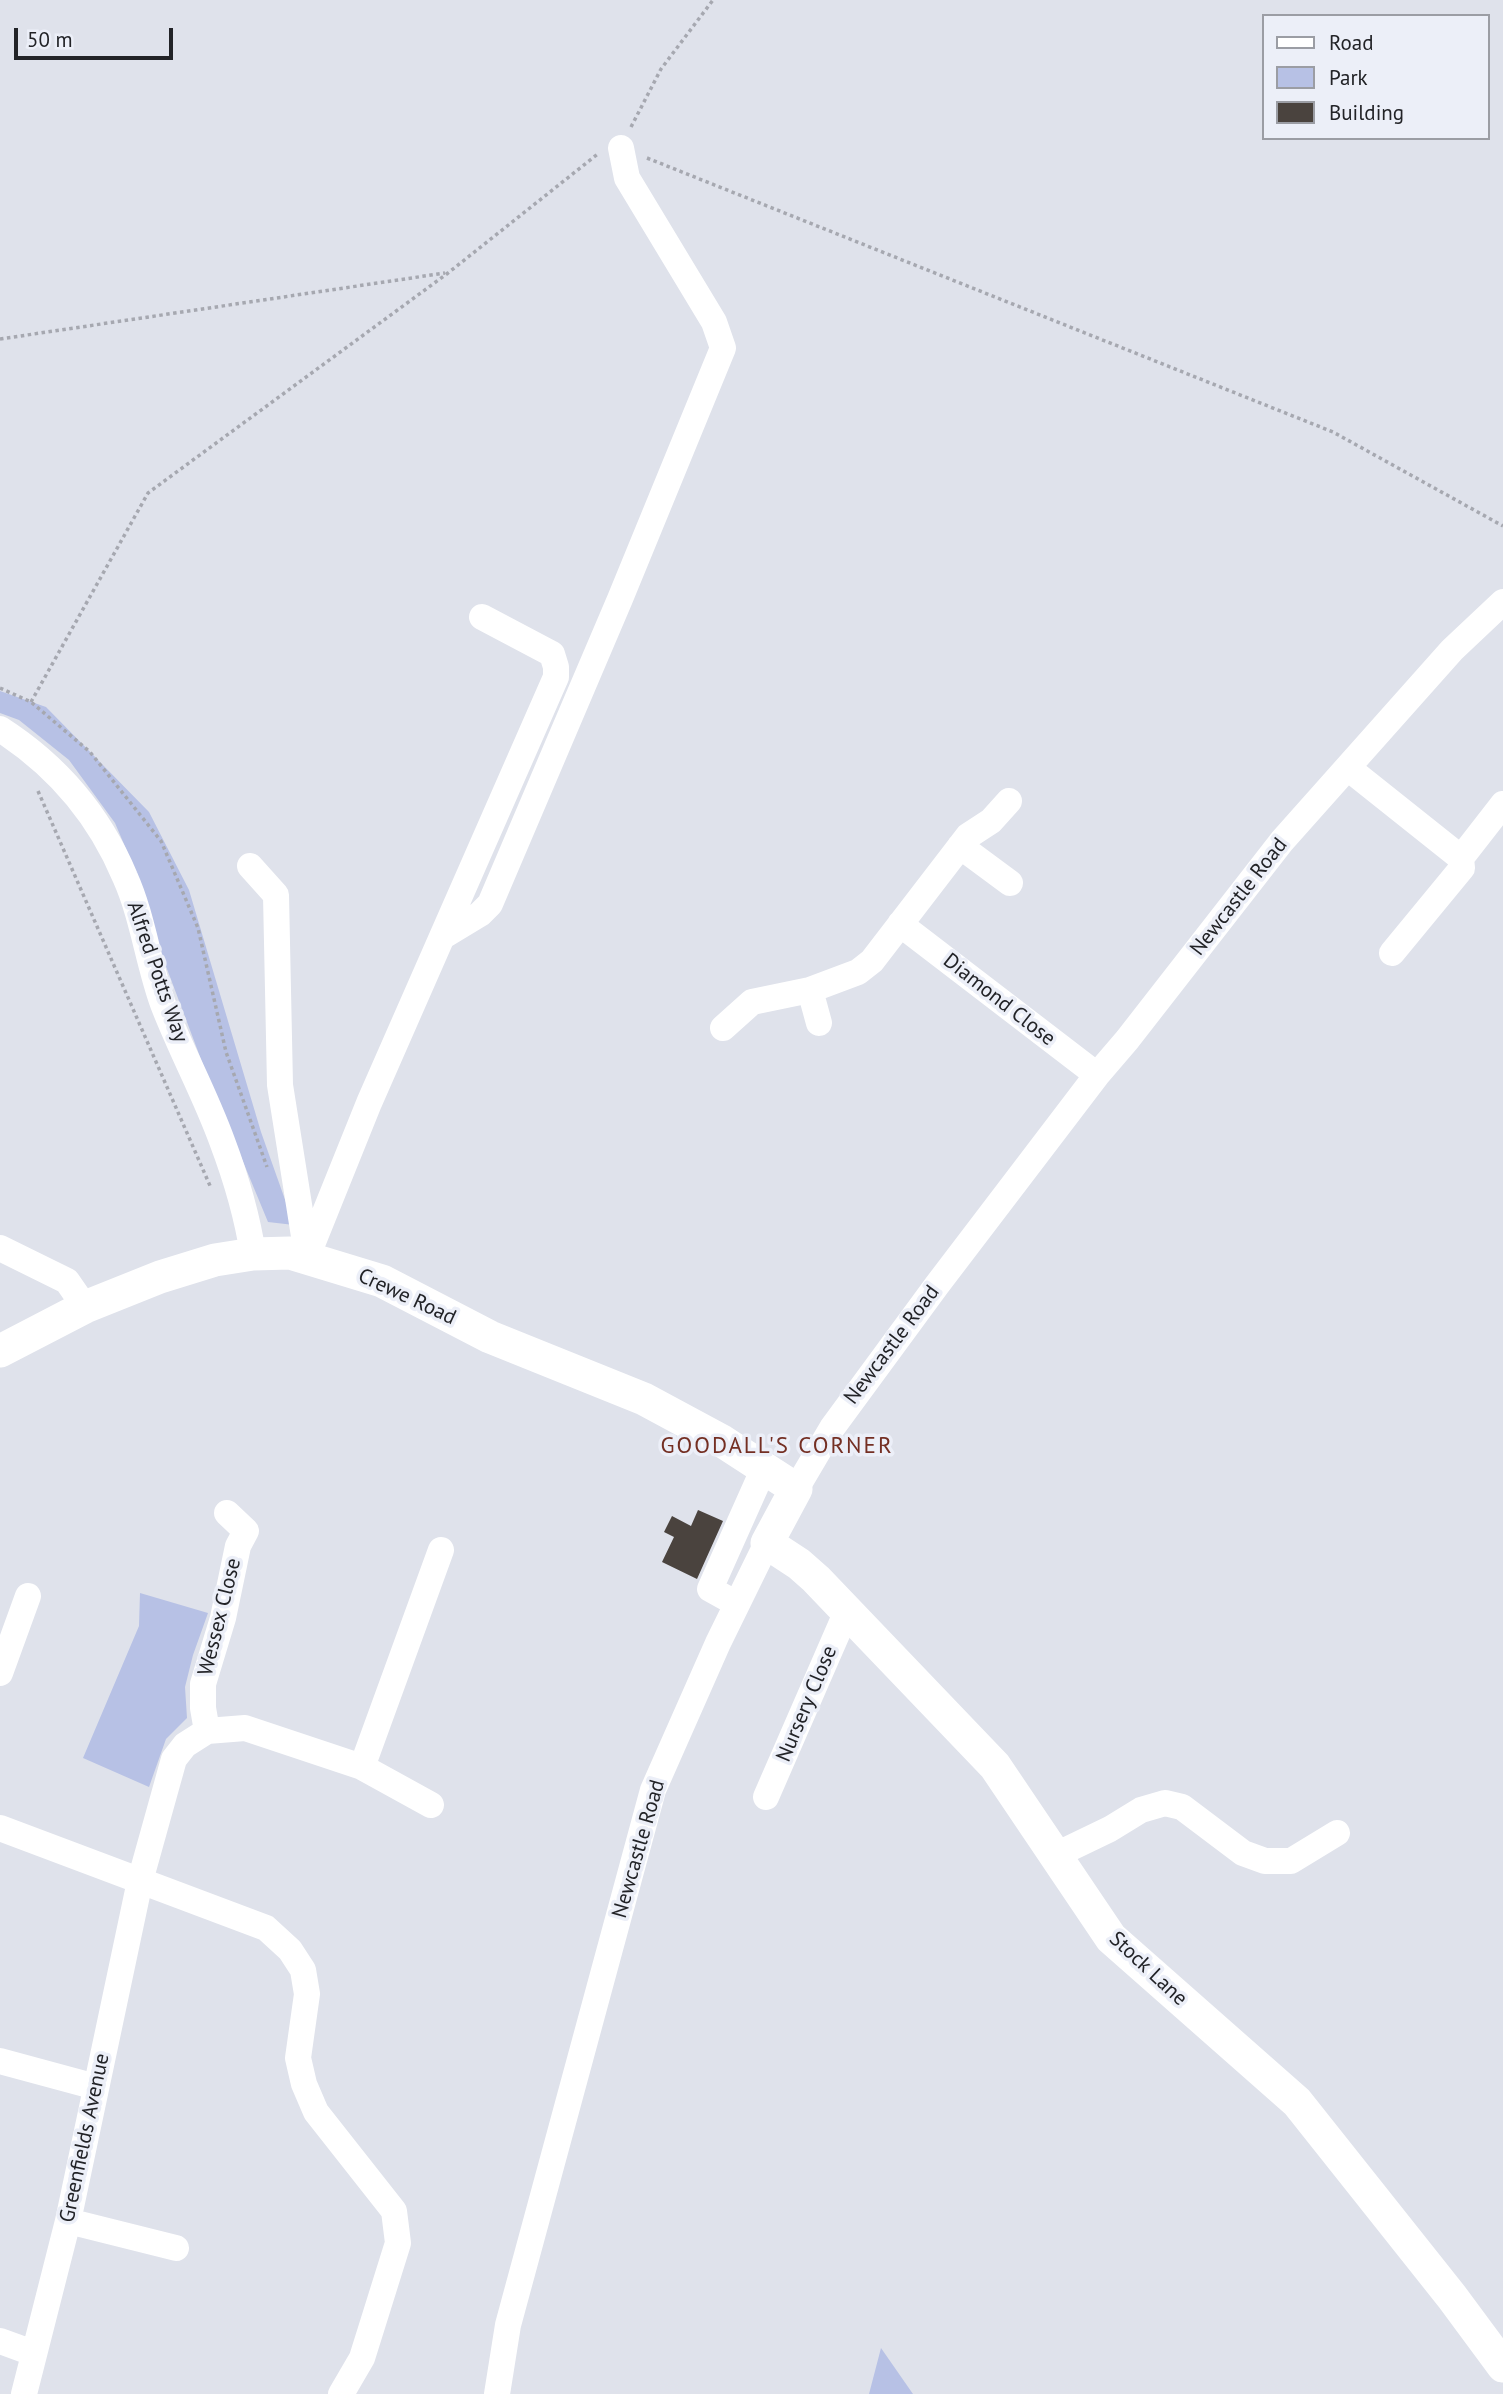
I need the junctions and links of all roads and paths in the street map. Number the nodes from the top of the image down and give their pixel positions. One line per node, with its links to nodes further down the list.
1 (713, 0): 2 (path)
2 (621, 148): 3 (path); 5 (path); 20 (street)
3 (447, 273): 4 (path); 9 (path)
4 (0, 339)
5 (1503, 526)
6 (1503, 602): 11 (street, Newcastle Road)
7 (482, 617): 20 (street)
8 (0, 688): 9 (path)
9 (31, 702): 26 (path)
10 (0, 729): 29 (street, Alfred Potts Way)
11 (1348, 768): 16 (street); 25 (street, Newcastle Road)
12 (34, 783): 27 (path)
13 (1009, 801): 15 (street)
14 (1503, 804): 16 (street)
15 (964, 841): 18 (street); 19 (street)
16 (1461, 858): 21 (street)
17 (250, 866): 30 (street)
18 (1010, 883)
19 (900, 924): 22 (street); 25 (street, Diamond Close)
20 (442, 937): 30 (street)
21 (1392, 953)
22 (810, 990): 23 (street); 24 (street)
23 (819, 1023)
24 (723, 1028)
25 (1097, 1075): 34 (street, Newcastle Road)
26 (267, 1168)
27 (214, 1195)
28 (0, 1248): 31 (street)
29 (253, 1254): 30 (main road, Crewe Road); 31 (main road, Crewe Road)
30 (307, 1257): 33 (main road, Crewe Road)
31 (85, 1307): 32 (main road, Crewe Road)
32 (0, 1351)
33 (764, 1468): 34 (main road, Crewe Road); 39 (street)
34 (796, 1489): 36 (main road, Newcastle Road)
35 (227, 1513): 42 (street, Wessex Close)
36 (767, 1543): 39 (street, Newcastle Road); 40 (main road, Stock Lane)
37 (440, 1550): 43 (street)
38 (28, 1596): 41 (street)
39 (737, 1604): 59 (street, Newcastle Road)
40 (847, 1611): 44 (street, Nursery Close); 48 (main road, Stock Lane)
41 (0, 1673)
42 (207, 1731): 43 (street); 49 (street)
43 (362, 1767): 45 (street)
44 (766, 1797)
45 (431, 1805)
46 (0, 1828): 49 (street)
47 (1337, 1833): 48 (street)
48 (1056, 1855): 56 (main road, Stock Lane)
49 (140, 1881): 51 (street, Greenfields Avenue); 58 (street)
50 (0, 2061): 51 (street)
51 (96, 2087): 52 (street, Greenfields Avenue)
52 (68, 2221): 53 (street); 55 (street, Greenfields Avenue)
53 (176, 2248)
54 (0, 2341): 55 (street)
55 (33, 2353): 57 (street, Greenfields Avenue)
56 (1503, 2366)
57 (24, 2394)
58 (341, 2394)
59 (497, 2394)

